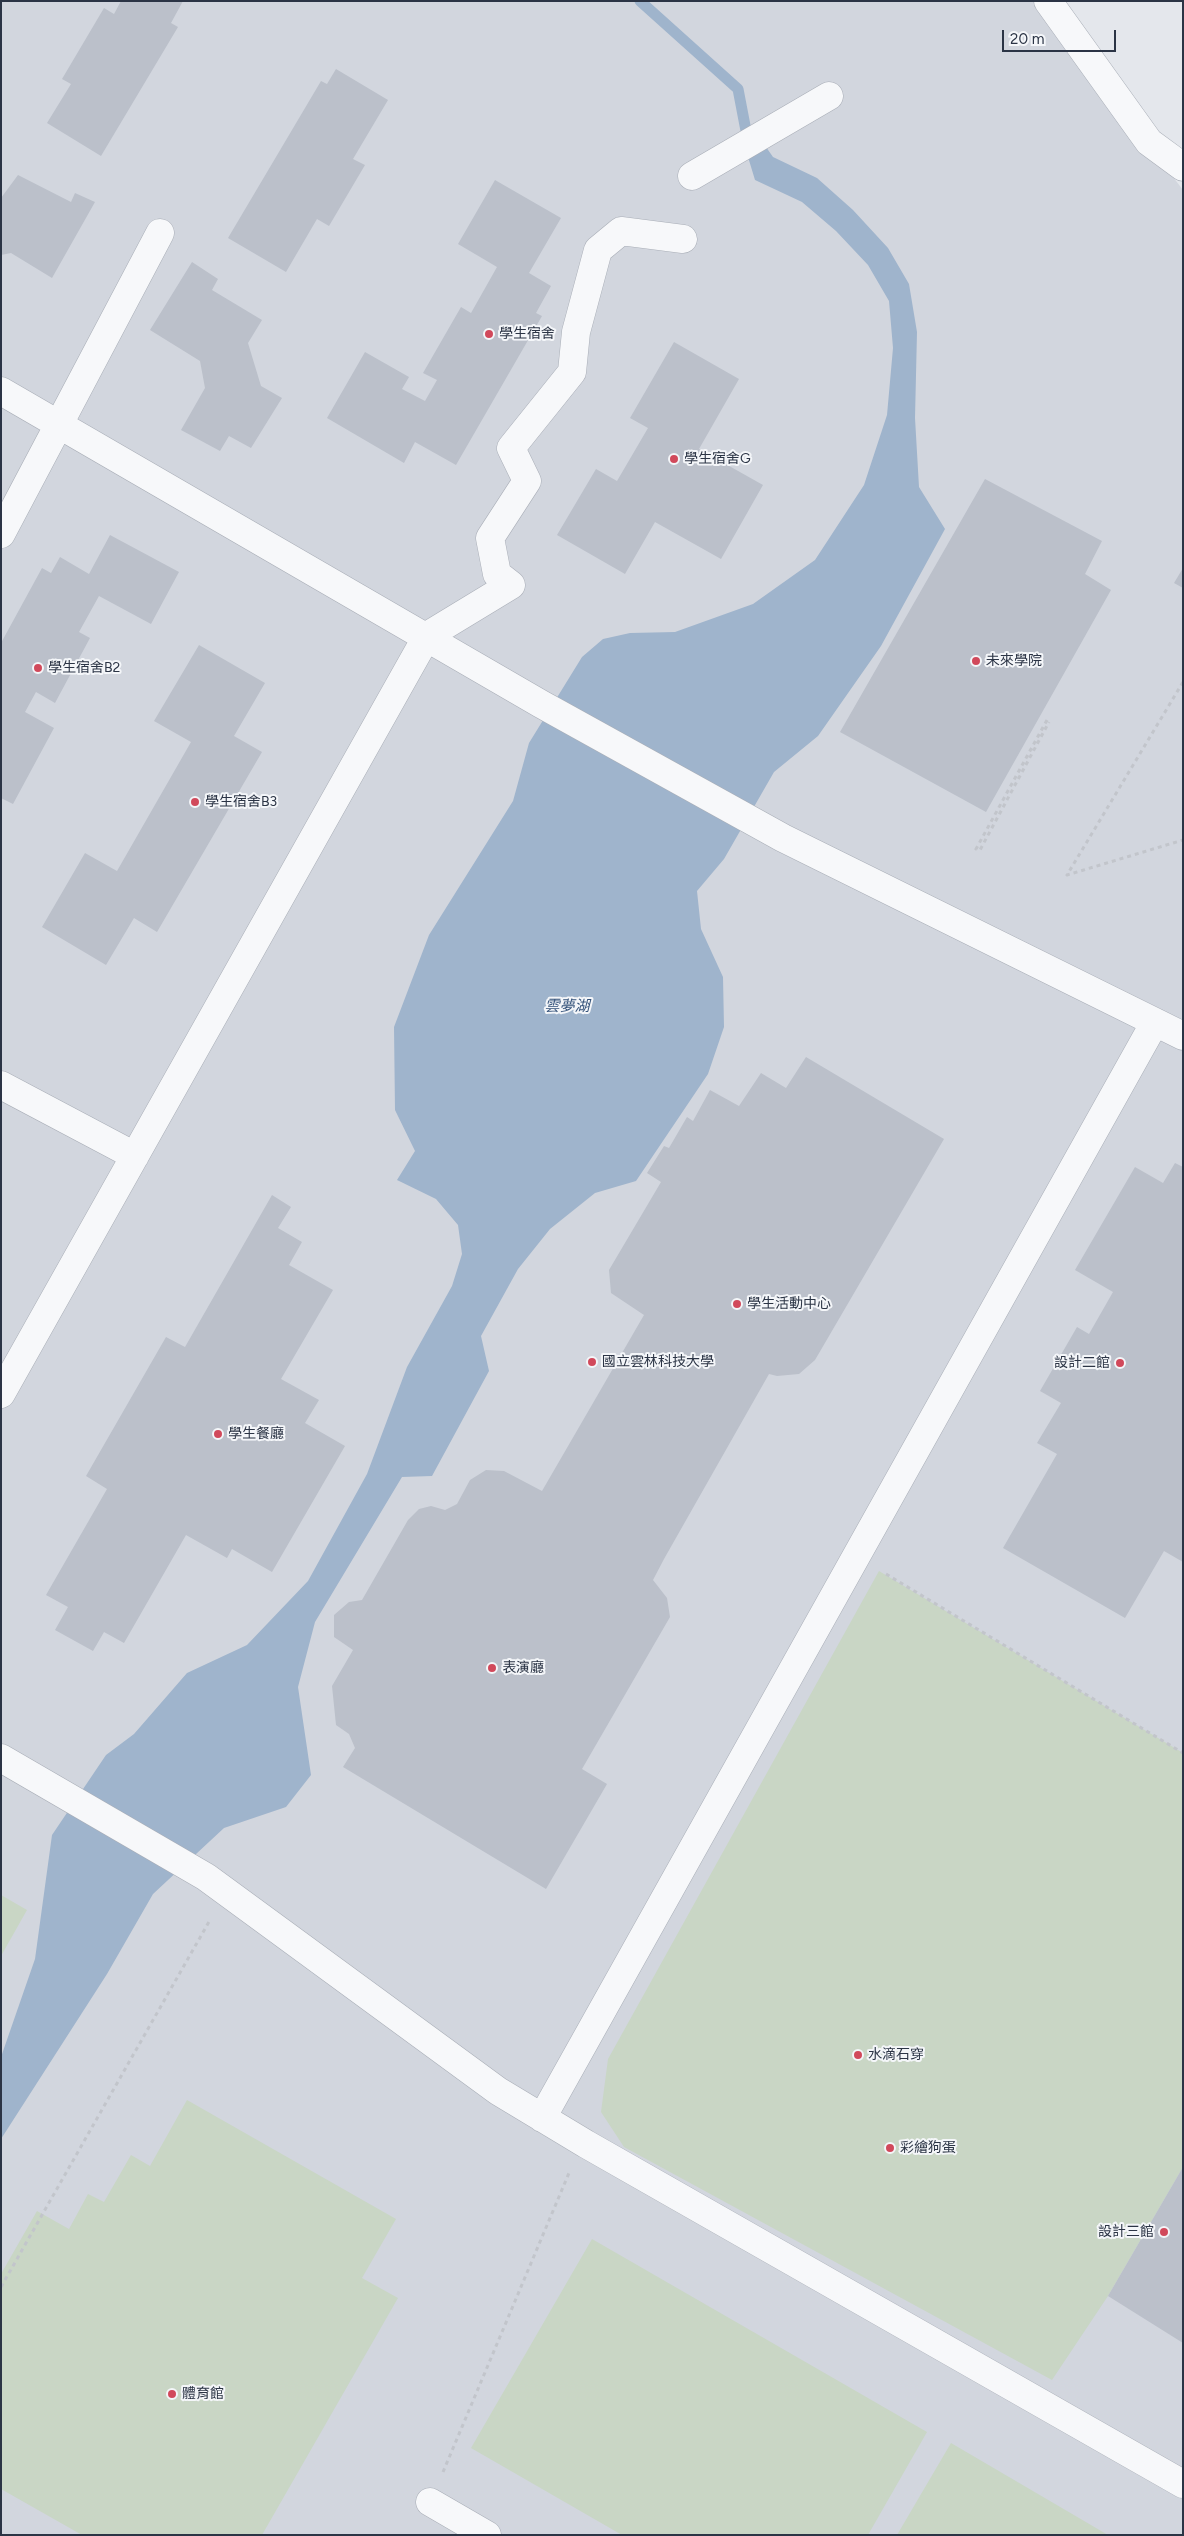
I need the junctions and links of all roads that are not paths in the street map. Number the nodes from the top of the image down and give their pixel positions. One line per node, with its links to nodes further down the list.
1 (1048, 1): 3 (street)
2 (829, 96): 4 (street)
3 (1183, 167)
4 (692, 176)
5 (160, 233): 8 (street)
6 (683, 239): 10 (street)
7 (1, 391): 8 (street)
8 (60, 424): 9 (street); 10 (street)
9 (1, 534)
10 (427, 636): 11 (street); 14 (street)
11 (1155, 1022): 12 (street); 17 (street)
12 (1183, 1036)
13 (1, 1085): 14 (street)
14 (134, 1156): 15 (street)
15 (1, 1394)
16 (1, 1758): 17 (street)
17 (542, 2118): 18 (street)
18 (1183, 2484)
19 (430, 2502): 20 (street)
20 (487, 2535)

